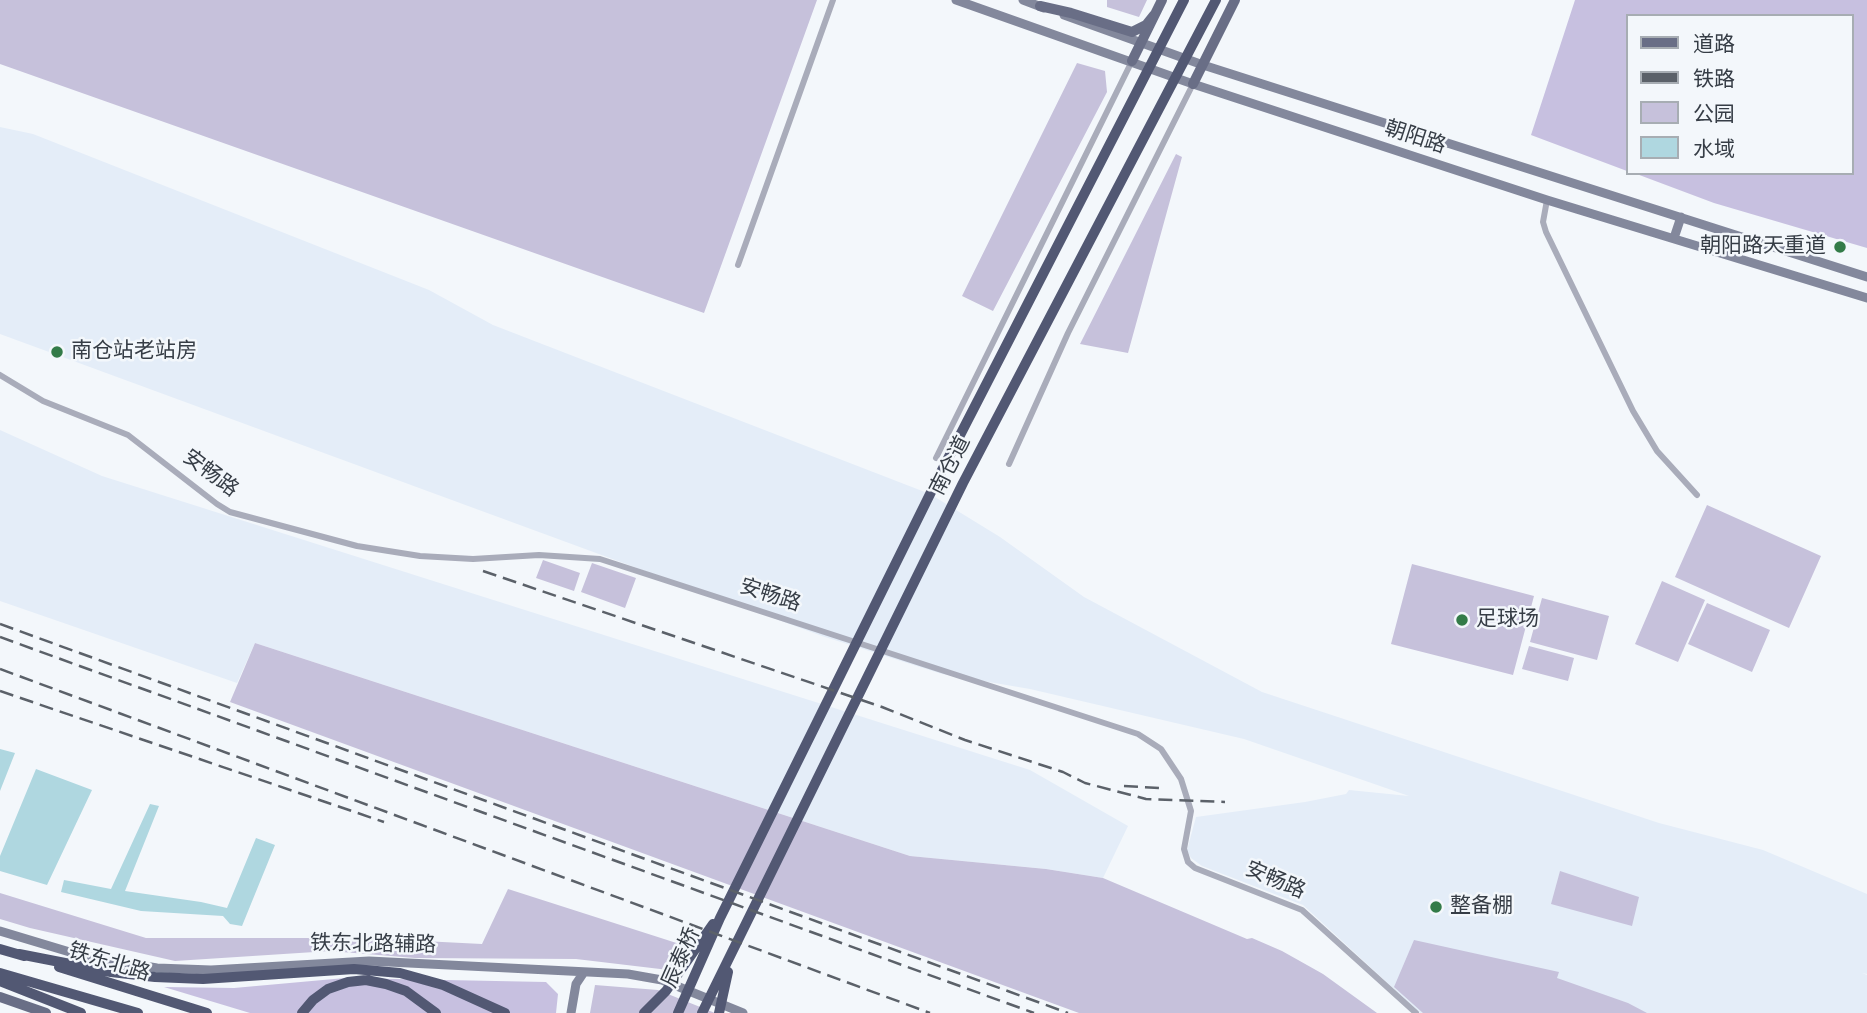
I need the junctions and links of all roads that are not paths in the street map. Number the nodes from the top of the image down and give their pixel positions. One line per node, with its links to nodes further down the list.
1 (833, 0): 17 (street)
2 (956, 0): 11 (main road, 朝阳路)
3 (1023, 0): 8 (main road, 朝阳路)
4 (1162, 0): 9 (main road)
5 (1184, 0): 24 (highway, 南仓道)
6 (1216, 0): 28 (highway, 南仓道)
7 (1236, 0): 12 (main road)
8 (1040, 6): 9 (main road); 10 (main road, 朝阳路)
9 (1154, 15): 10 (main road)
10 (1140, 44): 11 (main road); 12 (main road, 朝阳路)
11 (1132, 61): 13 (main road, 朝阳路); 21 (street)
12 (1203, 65): 13 (main road); 15 (main road, 朝阳路)
13 (1193, 84): 14 (main road, 朝阳路); 22 (street)
14 (1547, 200): 16 (main road, 朝阳路); 23 (street)
15 (1681, 217): 16 (main road); 18 (main road, 朝阳路)
16 (1674, 238): 19 (main road, 朝阳路)
17 (738, 265)
18 (1867, 277)
19 (1867, 298)
20 (0, 375): 46 (street, 安畅路)
21 (936, 458)
22 (1009, 464)
23 (1697, 495)
24 (720, 918): 41 (highway); 42 (highway, 辰泰桥)
25 (0, 931): 29 (main road, 铁东北路辅路)
26 (0, 948): 27 (highway, 铁东北路)
27 (19, 954): 36 (highway, 铁东北路); 39 (highway)
28 (732, 955): 43 (highway, 辰泰桥); 44 (highway)
29 (584, 972): 40 (main road); 45 (main road, 铁东北路辅路)
30 (0, 973): 35 (highway, 铁东北路)
31 (0, 981): 34 (highway)
32 (0, 997): 33 (main road)
33 (46, 1013)
34 (81, 1013)
35 (138, 1013)
36 (207, 1013)
37 (302, 1013): 38 (highway)
38 (436, 1013)
39 (505, 1013)
40 (571, 1013)
41 (644, 1013)
42 (678, 1013)
43 (702, 1013)
44 (719, 1013)
45 (743, 1013)
46 (1416, 1013)

